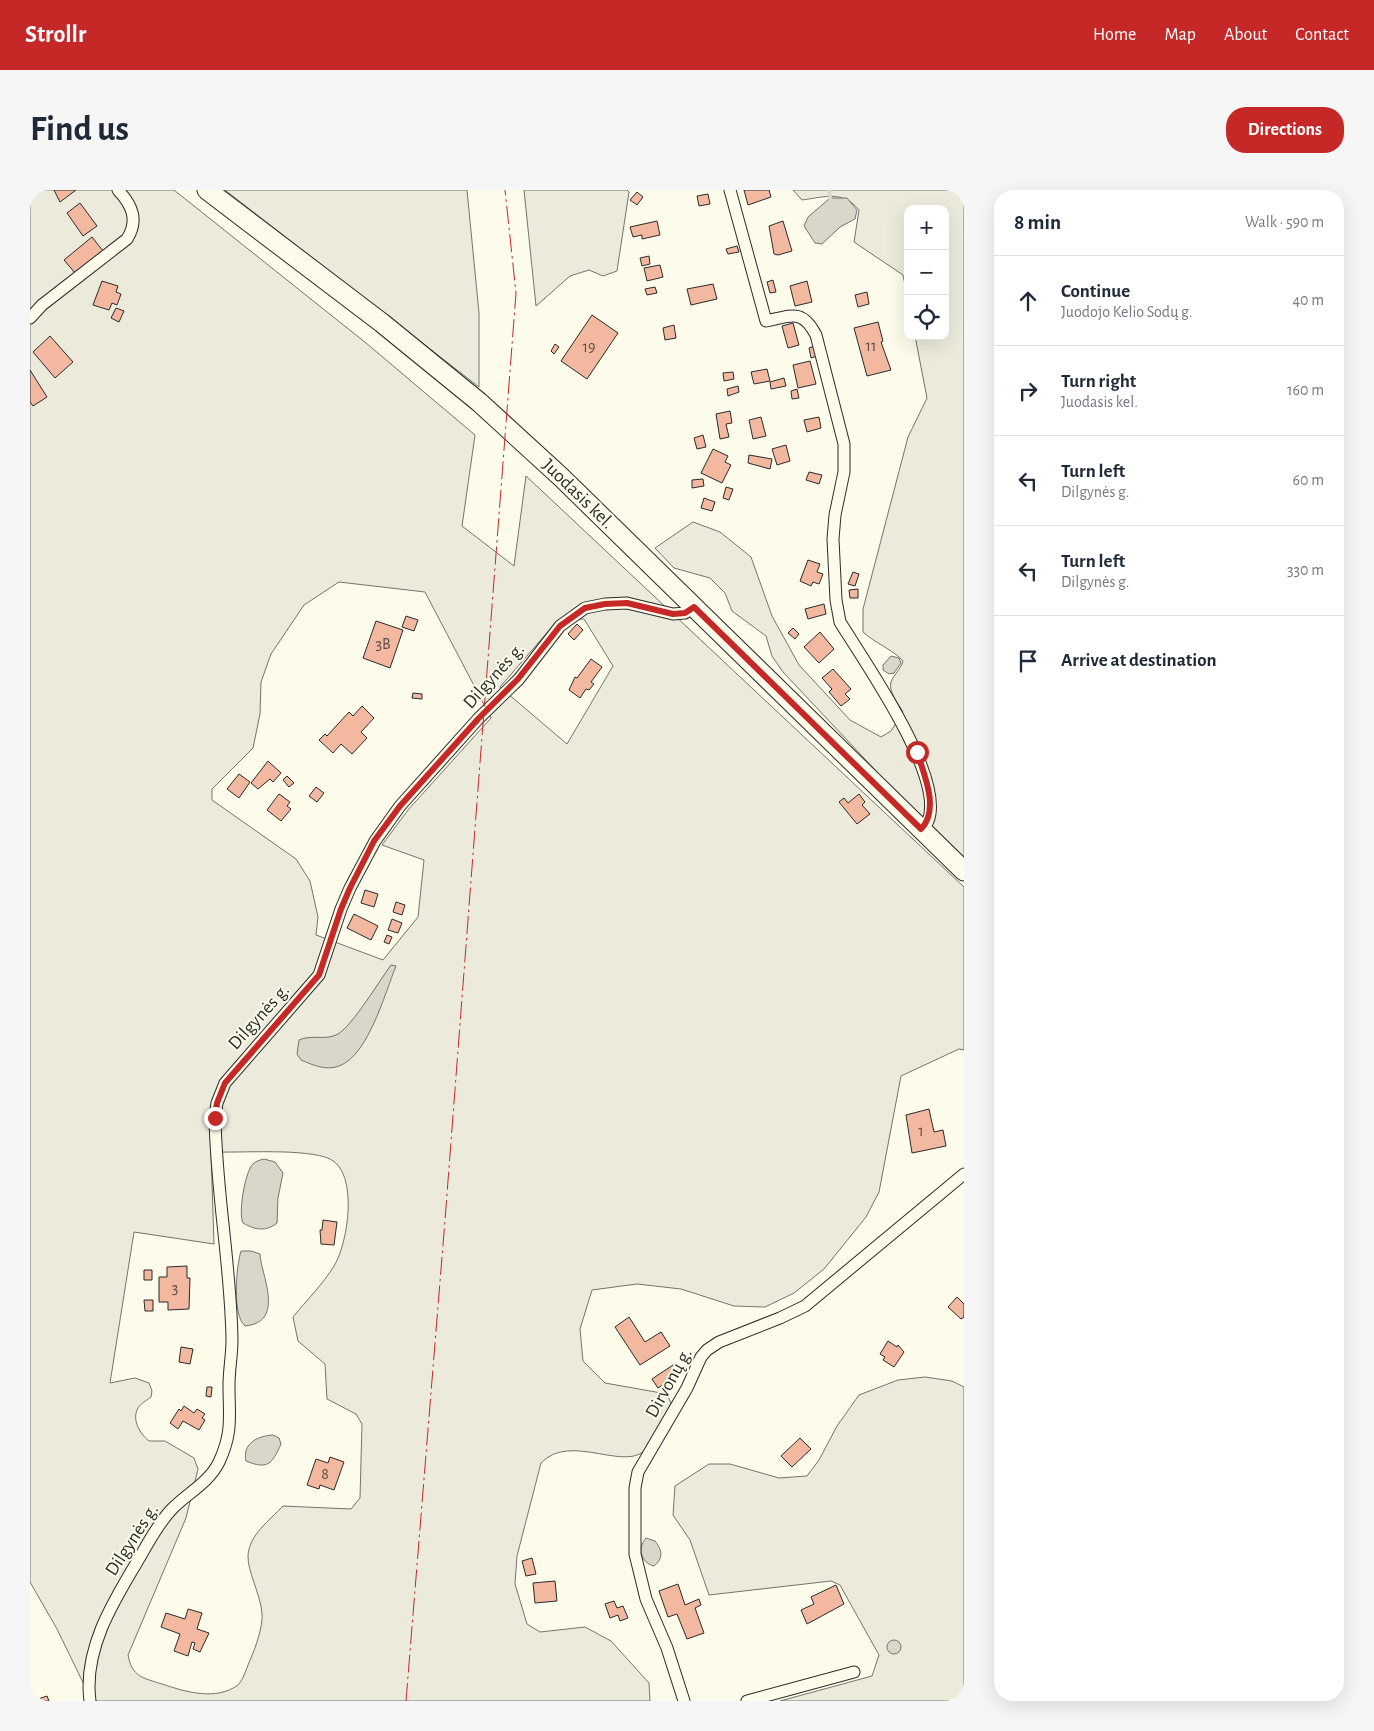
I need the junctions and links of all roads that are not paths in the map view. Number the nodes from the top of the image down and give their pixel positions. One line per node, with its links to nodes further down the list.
1 (118, 190): 4 (street)
2 (207, 190): 5 (main road, Juodasis kel.)
3 (730, 190): 6 (street)
4 (30, 318)
5 (694, 607): 6 (main road, Juodasis kel.); 10 (street, Dilgynės g.)
6 (921, 829): 7 (main road, Juodasis kel.)
7 (964, 871)
8 (964, 1174): 11 (street, Dirvonų g.)
9 (854, 1672): 12 (street)
10 (90, 1701)
11 (684, 1701)
12 (747, 1701)

